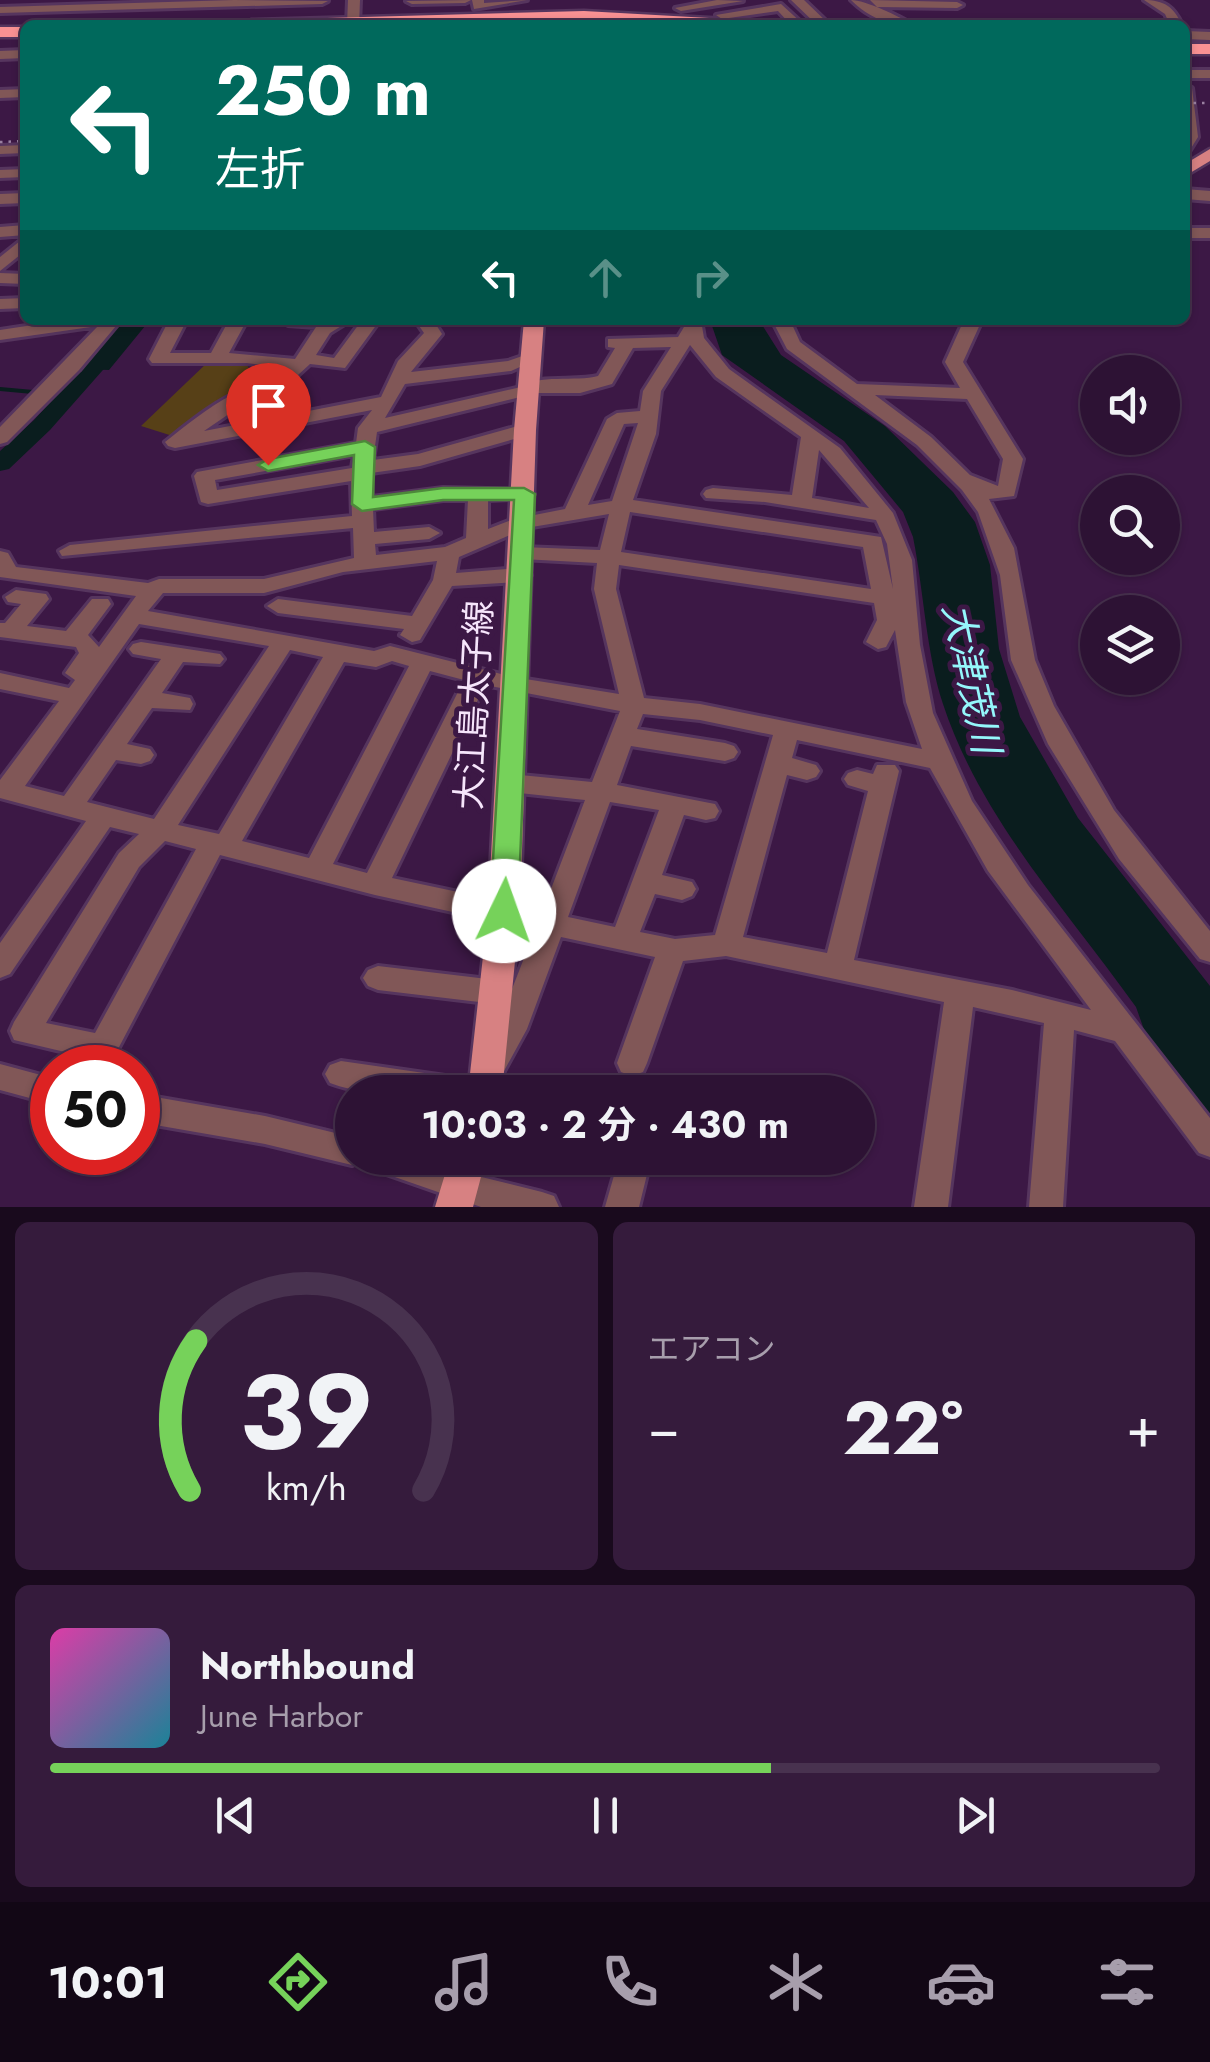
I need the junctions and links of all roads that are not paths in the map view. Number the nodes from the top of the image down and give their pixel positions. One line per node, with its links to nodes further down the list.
1 (322, 0): 12 (street)
2 (412, 0): 3 (street); 19 (street)
3 (465, 0)
4 (478, 0): 5 (street)
5 (521, 0)
6 (743, 0): 17 (street)
7 (857, 0): 18 (street)
8 (876, 0): 11 (street)
9 (1150, 0): 23 (street)
10 (799, 2): 14 (street); 21 (street)
11 (929, 2): 13 (street)
12 (144, 3): 15 (street)
13 (959, 3): 18 (street)
14 (781, 8): 16 (street); 20 (street)
15 (0, 10)
16 (722, 14)
17 (686, 17): 19 (highway)
18 (883, 17): 22 (street)
19 (410, 20)
20 (793, 20)
21 (819, 20)
22 (892, 20)
23 (1174, 20)
24 (1190, 110): 25 (street)
25 (1190, 140)
26 (20, 247): 27 (street)
27 (0, 266)
28 (68, 325): 40 (street)
29 (108, 325): 56 (street)
30 (175, 325): 44 (street)
31 (235, 325): 44 (street)
32 (285, 325): 41 (street)
33 (332, 325): 46 (street)
34 (367, 325): 46 (street)
35 (427, 325): 47 (street)
36 (534, 325): 42 (main road, 大江島太子線)
37 (783, 325): 50 (street)
38 (971, 325): 51 (street)
39 (688, 330): 49 (street); 53 (street); 55 (street)
40 (0, 335)
41 (278, 338)
42 (532, 353): 43 (street); 47 (street); 49 (main road, 大江島太子線)
43 (501, 354)
44 (218, 357): 45 (street)
45 (238, 358): 46 (street); 48 (street)
46 (302, 361): 48 (street)
47 (399, 379): 52 (street)
48 (267, 385): 52 (street)
49 (529, 389): 54 (main road, 大江島太子線); 57 (street)
50 (854, 390): 51 (street); 58 (street)
51 (974, 394): 59 (street)
52 (388, 401): 57 (street)
53 (648, 416): 64 (street); 66 (street)
54 (526, 430): 57 (street); 61 (main road, 大江島太子線)
55 (811, 436): 63 (street); 65 (street)
56 (0, 438)
57 (364, 454): 57 (street); 68 (street)
58 (960, 475): 59 (street); 80 (street)
59 (990, 493): 80 (street)
60 (478, 494): 61 (street); 68 (street); 70 (street)
61 (524, 494): 67 (main road, 大江島太子線)
62 (713, 494): 63 (street)
63 (802, 501): 65 (street)
64 (623, 505): 66 (street); 73 (street); 79 (street)
65 (883, 512): 106 (street)
66 (573, 515): 67 (street)
67 (522, 523): 70 (street); 75 (main road, 大江島太子線)
68 (364, 532): 69 (street); 71 (street); 72 (street); 77 (street)
69 (429, 533)
70 (477, 544): 72 (street)
71 (70, 551)
72 (449, 553): 76 (street)
73 (610, 557): 75 (street); 79 (street); 100 (street)
74 (0, 558): 77 (street)
75 (521, 564): 76 (street); 96 (main road, 大江島太子線)
76 (444, 580): 84 (street)
77 (152, 590): 83 (street)
78 (16, 597): 85 (street)
79 (884, 598): 88 (street)
80 (1015, 600): 128 (street)
81 (100, 604): 86 (street)
82 (278, 606): 84 (street)
83 (132, 616): 87 (street); 111 (street)
84 (429, 617): 93 (street)
85 (5, 630): 86 (street)
86 (71, 640): 97 (street)
87 (284, 641): 90 (street); 117 (street)
88 (878, 642)
89 (142, 649): 91 (street)
90 (337, 653): 93 (street); 118 (street)
91 (177, 654): 92 (street); 98 (street)
92 (212, 659)
93 (412, 659): 94 (street); 119 (street)
94 (477, 677): 96 (street); 121 (street)
95 (0, 681): 97 (street)
96 (513, 685): 100 (street); 110 (main road, 大江島太子線)
97 (62, 694): 111 (street)
98 (146, 698): 99 (street); 103 (street)
99 (181, 704)
100 (634, 706): 101 (street); 102 (street)
101 (787, 731): 106 (street); 107 (street)
102 (625, 736): 104 (street); 112 (street)
103 (110, 750): 105 (street); 113 (street)
104 (725, 752)
105 (141, 754)
106 (940, 760): 135 (street)
107 (778, 764): 108 (street); 126 (street)
108 (807, 771)
109 (875, 778): 130 (street)
110 (510, 783): 112 (street); 123 (main road, 大江島太子線)
111 (3, 787): 113 (street)
112 (600, 794): 114 (street); 124 (street)
113 (71, 805): 116 (street)
114 (674, 806): 115 (street); 120 (street)
115 (706, 811)
116 (105, 814): 117 (street); 129 (street)
117 (162, 828): 118 (street); 136 (street)
118 (219, 844): 119 (street); 137 (street)
119 (316, 870): 121 (street)
120 (645, 882): 122 (street); 125 (street)
121 (375, 885): 123 (street)
122 (682, 890)
123 (504, 911): 124 (street); 132 (main road, 大江島太子線)
124 (554, 923): 127 (street); 142 (street)
125 (629, 927)
126 (726, 945): 127 (street); 130 (street)
127 (672, 950): 138 (street)
128 (1210, 951)
129 (0, 966)
130 (838, 966): 133 (street)
131 (378, 978): 132 (street)
132 (496, 992): 141 (main road, 大江島太子線)
133 (960, 993): 134 (street); 153 (street)
134 (1060, 1014): 135 (street); 154 (street)
135 (1125, 1031): 146 (street)
136 (64, 1045)
137 (105, 1045)
138 (628, 1050)
139 (342, 1074): 140 (street)
140 (348, 1075)
141 (488, 1075)
142 (490, 1075)
143 (0, 1077): 144 (street)
144 (30, 1085)
145 (160, 1112): 147 (street)
146 (1210, 1143)
147 (335, 1146)
148 (433, 1175): 150 (street)
149 (630, 1175): 152 (street)
150 (461, 1184): 151 (street)
151 (542, 1207)
152 (622, 1207)
153 (931, 1207)
154 (1046, 1207)

